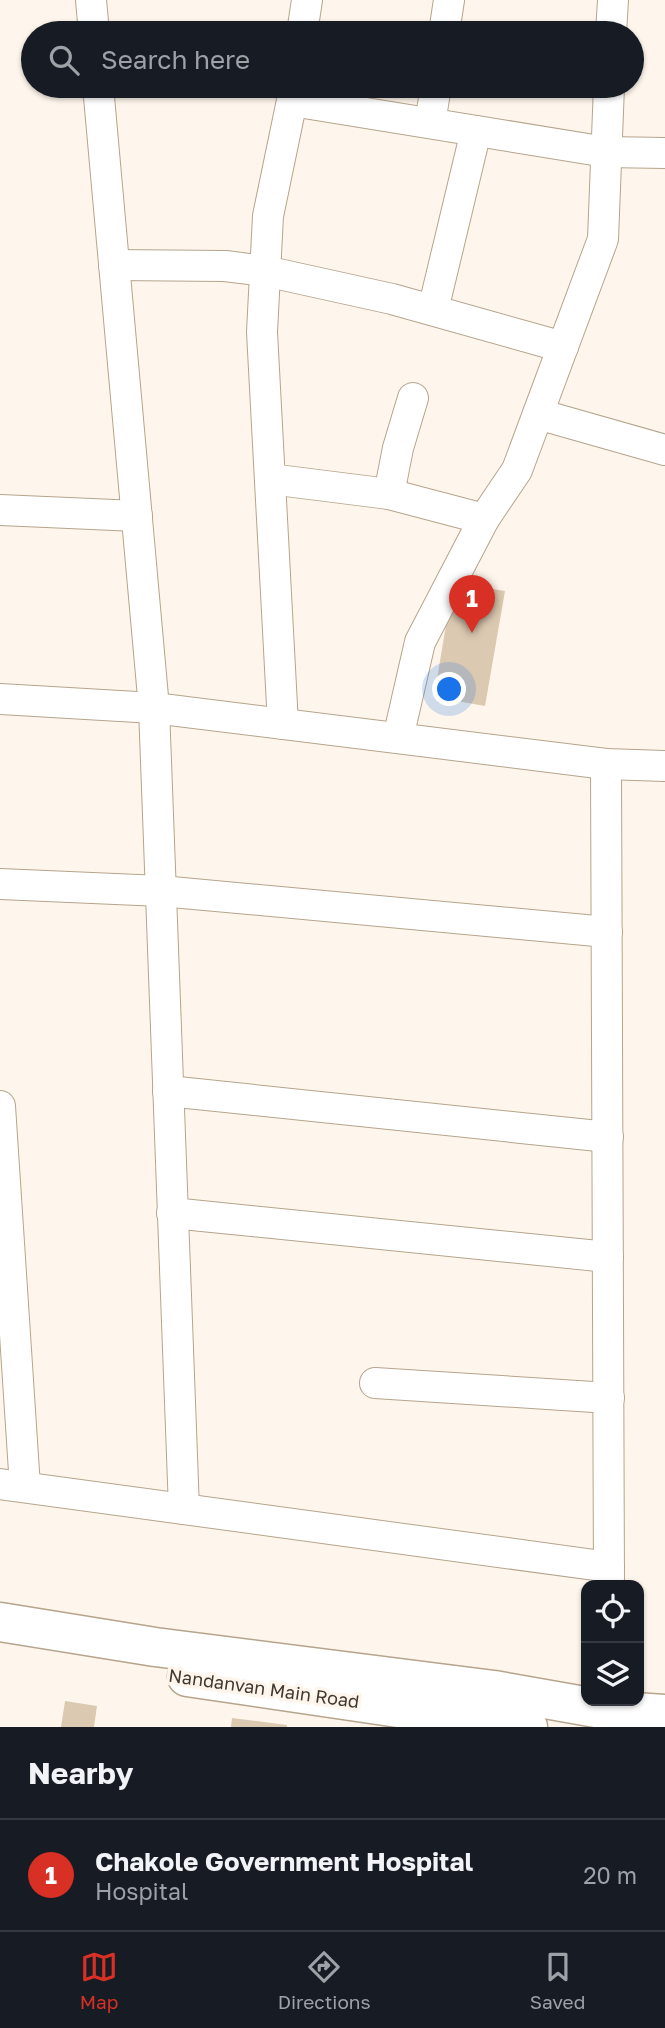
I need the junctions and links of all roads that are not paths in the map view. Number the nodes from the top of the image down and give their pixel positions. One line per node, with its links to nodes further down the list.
1 (91, 0): 5 (street)
2 (307, 0): 6 (street)
3 (449, 0): 7 (street)
4 (613, 0): 8 (street)
5 (93, 21)
6 (304, 21)
7 (446, 21)
8 (612, 21)
9 (100, 98): 18 (street)
10 (292, 98): 19 (street)
11 (316, 98): 14 (street)
12 (434, 98): 14 (street)
13 (608, 98): 16 (street)
14 (430, 123): 15 (street)
15 (476, 131): 16 (street); 20 (street)
16 (606, 152): 17 (street); 21 (street)
17 (665, 153)
18 (114, 265): 19 (street); 28 (street)
19 (265, 271): 20 (street); 25 (street)
20 (433, 310): 21 (street)
21 (563, 347): 23 (street)
22 (413, 398): 26 (street)
23 (538, 414): 24 (street); 29 (street)
24 (665, 450)
25 (270, 479): 26 (street); 32 (street)
26 (389, 494): 29 (street)
27 (0, 510): 28 (street)
28 (137, 516): 31 (street)
29 (484, 519): 33 (street)
30 (0, 699): 31 (street)
31 (154, 708): 32 (street); 37 (street)
32 (283, 724): 33 (street)
33 (398, 738): 34 (street)
34 (606, 764): 35 (street); 38 (street)
35 (665, 766)
36 (0, 884): 37 (street)
37 (161, 891): 38 (street); 39 (street)
38 (607, 932): 41 (street)
39 (168, 1091): 41 (street); 42 (street)
40 (0, 1106): 46 (street)
41 (608, 1137): 43 (street)
42 (172, 1213): 43 (street); 47 (street)
43 (608, 1256): 45 (street)
44 (375, 1383): 45 (street)
45 (609, 1398): 48 (street)
46 (12, 1486): 47 (street)
47 (184, 1509): 48 (street)
48 (609, 1576)
49 (0, 1622): 51 (main road)
50 (0, 1649): 54 (main road, Nandanvan Main Road)
51 (581, 1702)
52 (613, 1706): 53 (main road)
53 (665, 1714)
54 (528, 1727)

